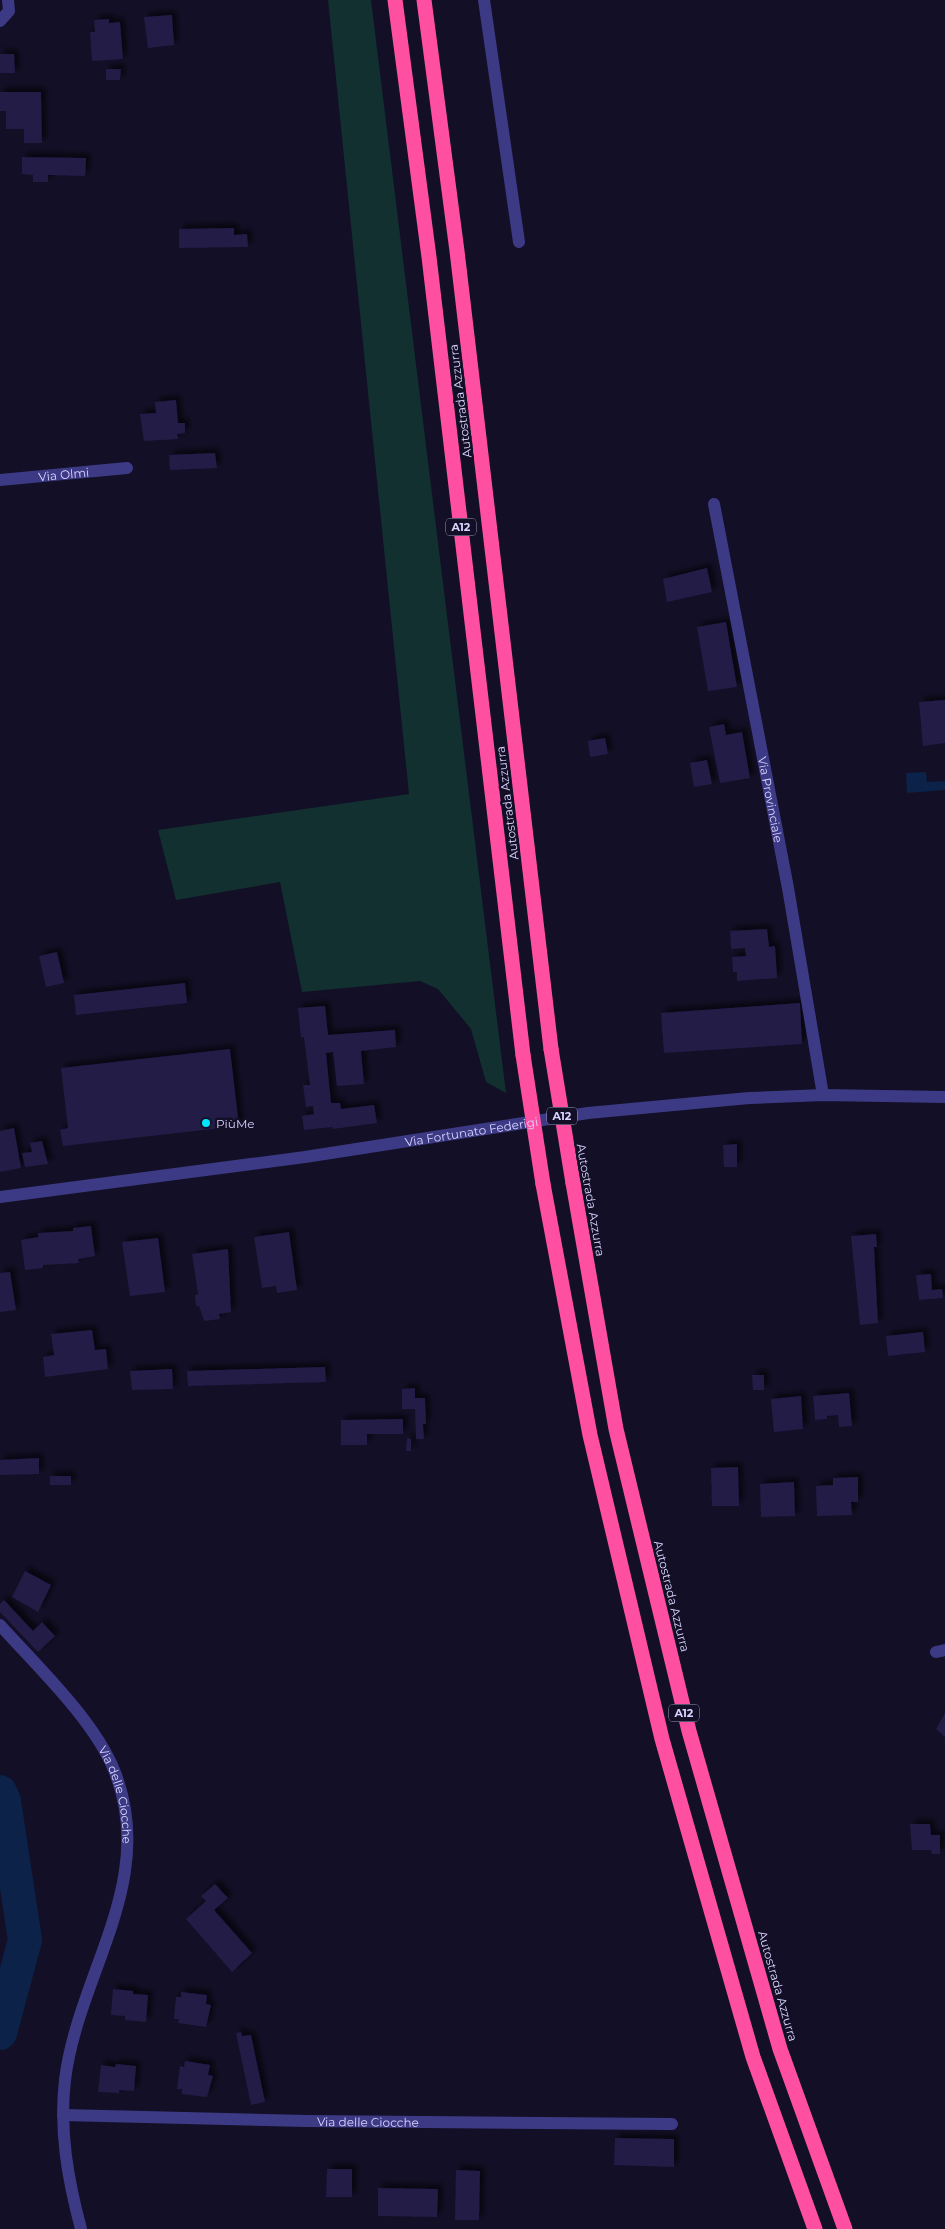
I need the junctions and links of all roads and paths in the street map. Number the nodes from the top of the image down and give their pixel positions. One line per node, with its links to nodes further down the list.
1 (8, 0): 5 (street)
2 (395, 0): 17 (highway, Autostrada Azzurra / A12, bridge)
3 (424, 0): 18 (highway, Autostrada Azzurra / A12, bridge)
4 (484, 0): 6 (street)
5 (0, 21)
6 (519, 242)
7 (127, 468): 8 (street, Via Olmi)
8 (0, 480)
9 (714, 504): 10 (street, Via Provinciale)
10 (823, 1095): 11 (street, Via Fortunato Federigi); 12 (street, Via Fortunato Federigi)
11 (945, 1097)
12 (0, 1197)
13 (0, 1625): 14 (street, Via delle Ciocche)
14 (63, 2114): 15 (street, Via delle Ciocche); 16 (street, Via delle Ciocche)
15 (672, 2124)
16 (81, 2229)
17 (815, 2229)
18 (845, 2229)

